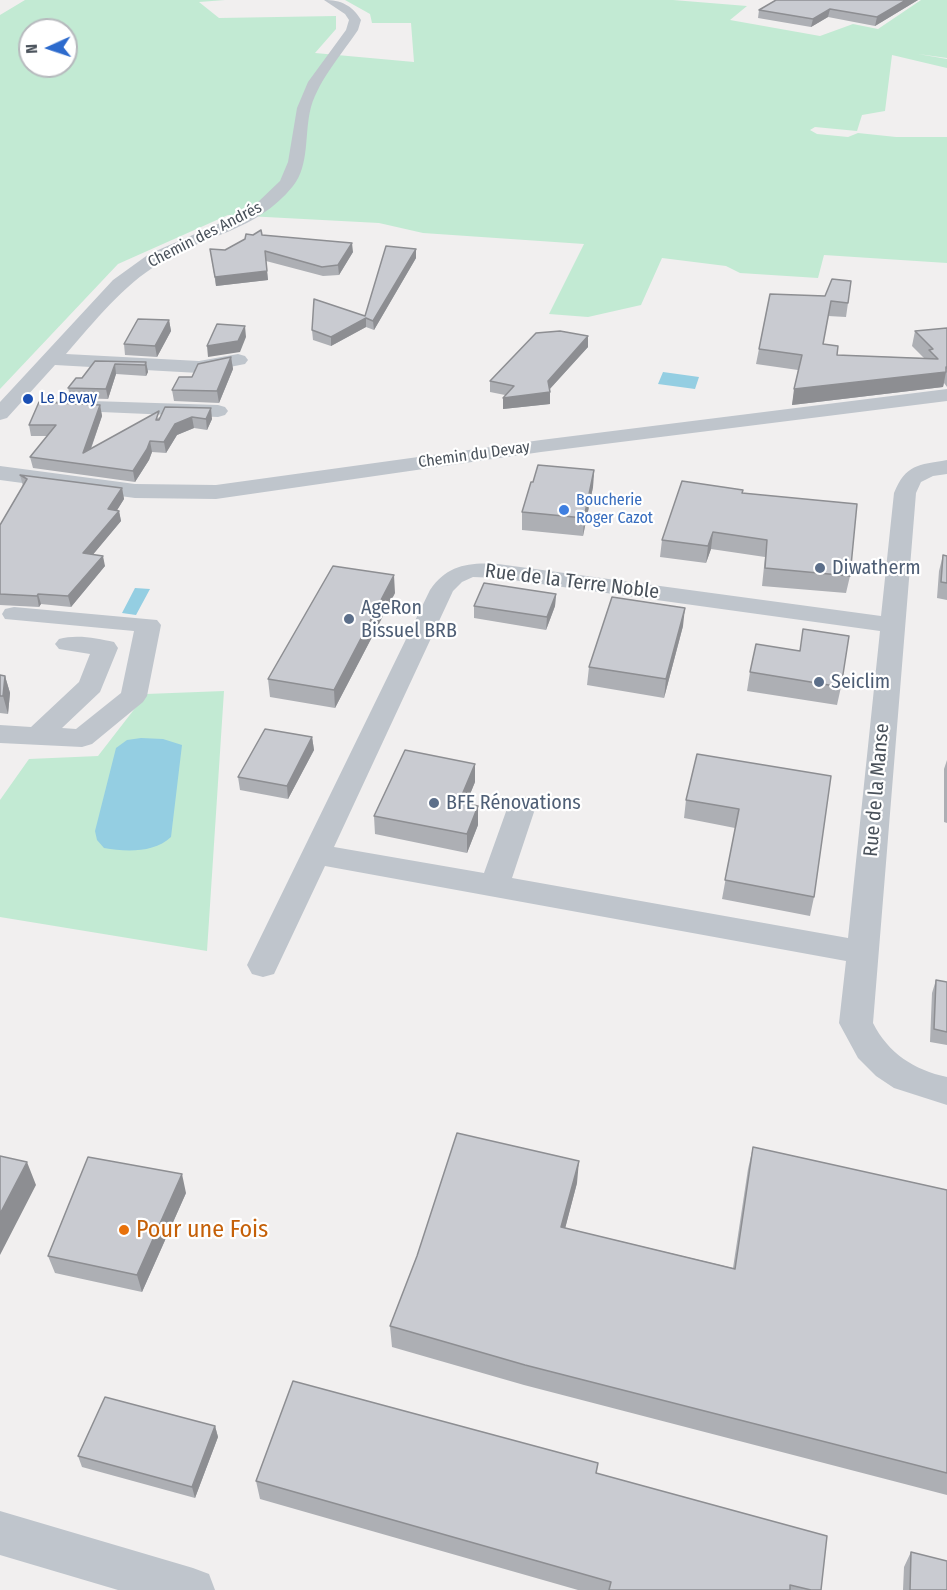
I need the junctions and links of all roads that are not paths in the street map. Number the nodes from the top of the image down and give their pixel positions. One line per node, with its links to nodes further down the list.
1 (330, 0): 2 (street, Chemin des Andrés)
2 (49, 359): 3 (street); 5 (street, Chemin des Andrés)
3 (238, 360)
4 (947, 395): 8 (street, Chemin du Devay)
5 (6, 408): 6 (street)
6 (218, 411)
7 (947, 467): 10 (street, Rue de la Manse)
8 (0, 473)
9 (14, 614): 13 (street)
10 (893, 625): 15 (street, Rue de la Terre Noble); 17 (street, Rue de la Manse)
11 (68, 644): 13 (street)
12 (0, 734): 13 (street)
13 (36, 736)
14 (522, 806): 16 (street)
15 (317, 854): 16 (street); 18 (street, Rue de la Terre Noble)
16 (494, 886): 17 (street)
17 (862, 952): 19 (street, Rue de la Manse)
18 (263, 965)
19 (947, 1090)
20 (0, 1533): 21 (street)
21 (193, 1590)

